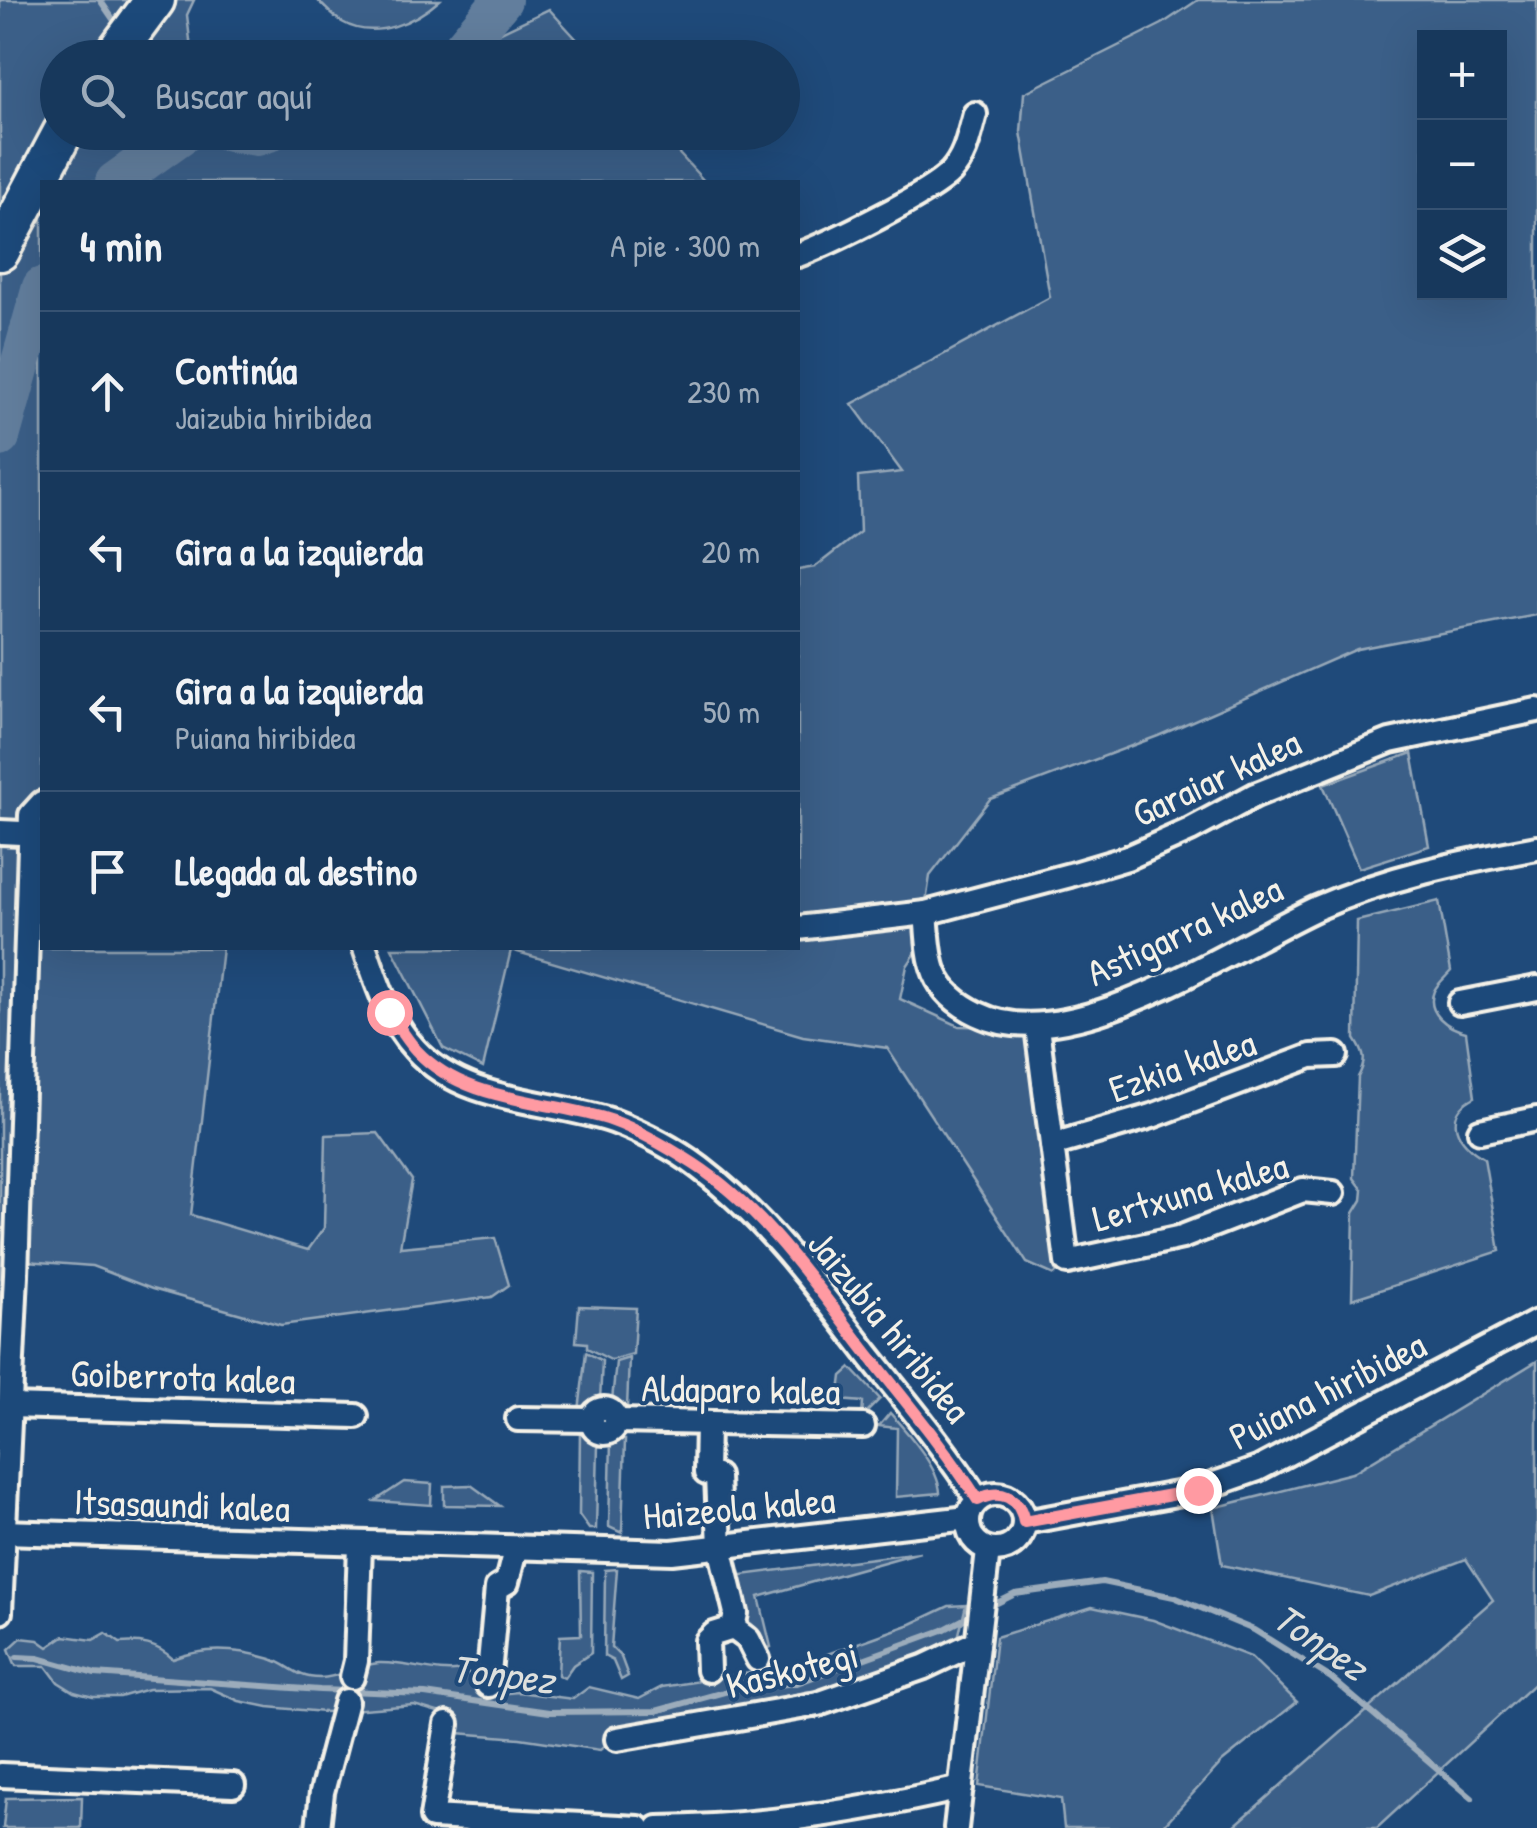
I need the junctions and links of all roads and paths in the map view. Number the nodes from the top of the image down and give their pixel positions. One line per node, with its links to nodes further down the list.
1 (155, 0): 2 (main road)
2 (125, 40)
3 (975, 114): 6 (street)
4 (53, 150): 5 (main road)
5 (0, 251)
6 (800, 254)
7 (1537, 710): 12 (street, Garaiar kalea)
8 (40, 805): 10 (street)
9 (0, 832): 10 (street)
10 (36, 834): 24 (street)
11 (1537, 848): 17 (street, Astigarra kalea)
12 (926, 912): 13 (street, Garaiar kalea); 17 (street, Astigarra kalea)
13 (800, 928)
14 (366, 950): 29 (street, Jaizubia hiribidea)
15 (1537, 988): 16 (street)
16 (1460, 1002)
17 (1037, 1027): 21 (street)
18 (1336, 1055): 21 (street, Ezkia kalea)
19 (1537, 1119): 20 (street)
20 (1480, 1130)
21 (1052, 1145): 22 (street, Lertxuna kalea)
22 (1333, 1193)
23 (1537, 1322): 30 (street, Puiana hiribidea)
24 (9, 1406): 25 (street, Goiberrota kalea); 31 (street)
25 (356, 1416)
26 (518, 1419): 27 (street, Aldaparo kalea)
27 (707, 1425): 28 (street, Aldaparo kalea); 33 (street)
28 (863, 1426)
29 (973, 1509): 30 (street); 33 (street, Haizeola kalea); 35 (street)
30 (1024, 1522): 35 (street)
31 (2, 1532): 32 (street, Itsasaundi kalea); 36 (street)
32 (360, 1545): 34 (street, Itsasaundi kalea); 41 (street)
33 (720, 1547): 34 (street, Haizeola kalea); 37 (street)
34 (515, 1550): 42 (street)
35 (988, 1550): 38 (street)
36 (0, 1612)
37 (733, 1628): 39 (street); 40 (street)
38 (976, 1642): 45 (street, Kaskotegi); 48 (street)
39 (758, 1659)
40 (708, 1670)
41 (352, 1677)
42 (488, 1685)
43 (344, 1708): 50 (street)
44 (447, 1724): 49 (street)
45 (617, 1739)
46 (0, 1775): 47 (street)
47 (232, 1786)
48 (961, 1788): 52 (street); 53 (street)
49 (433, 1823): 51 (street)
50 (318, 1828)
51 (640, 1828)
52 (658, 1828)
53 (956, 1828)

